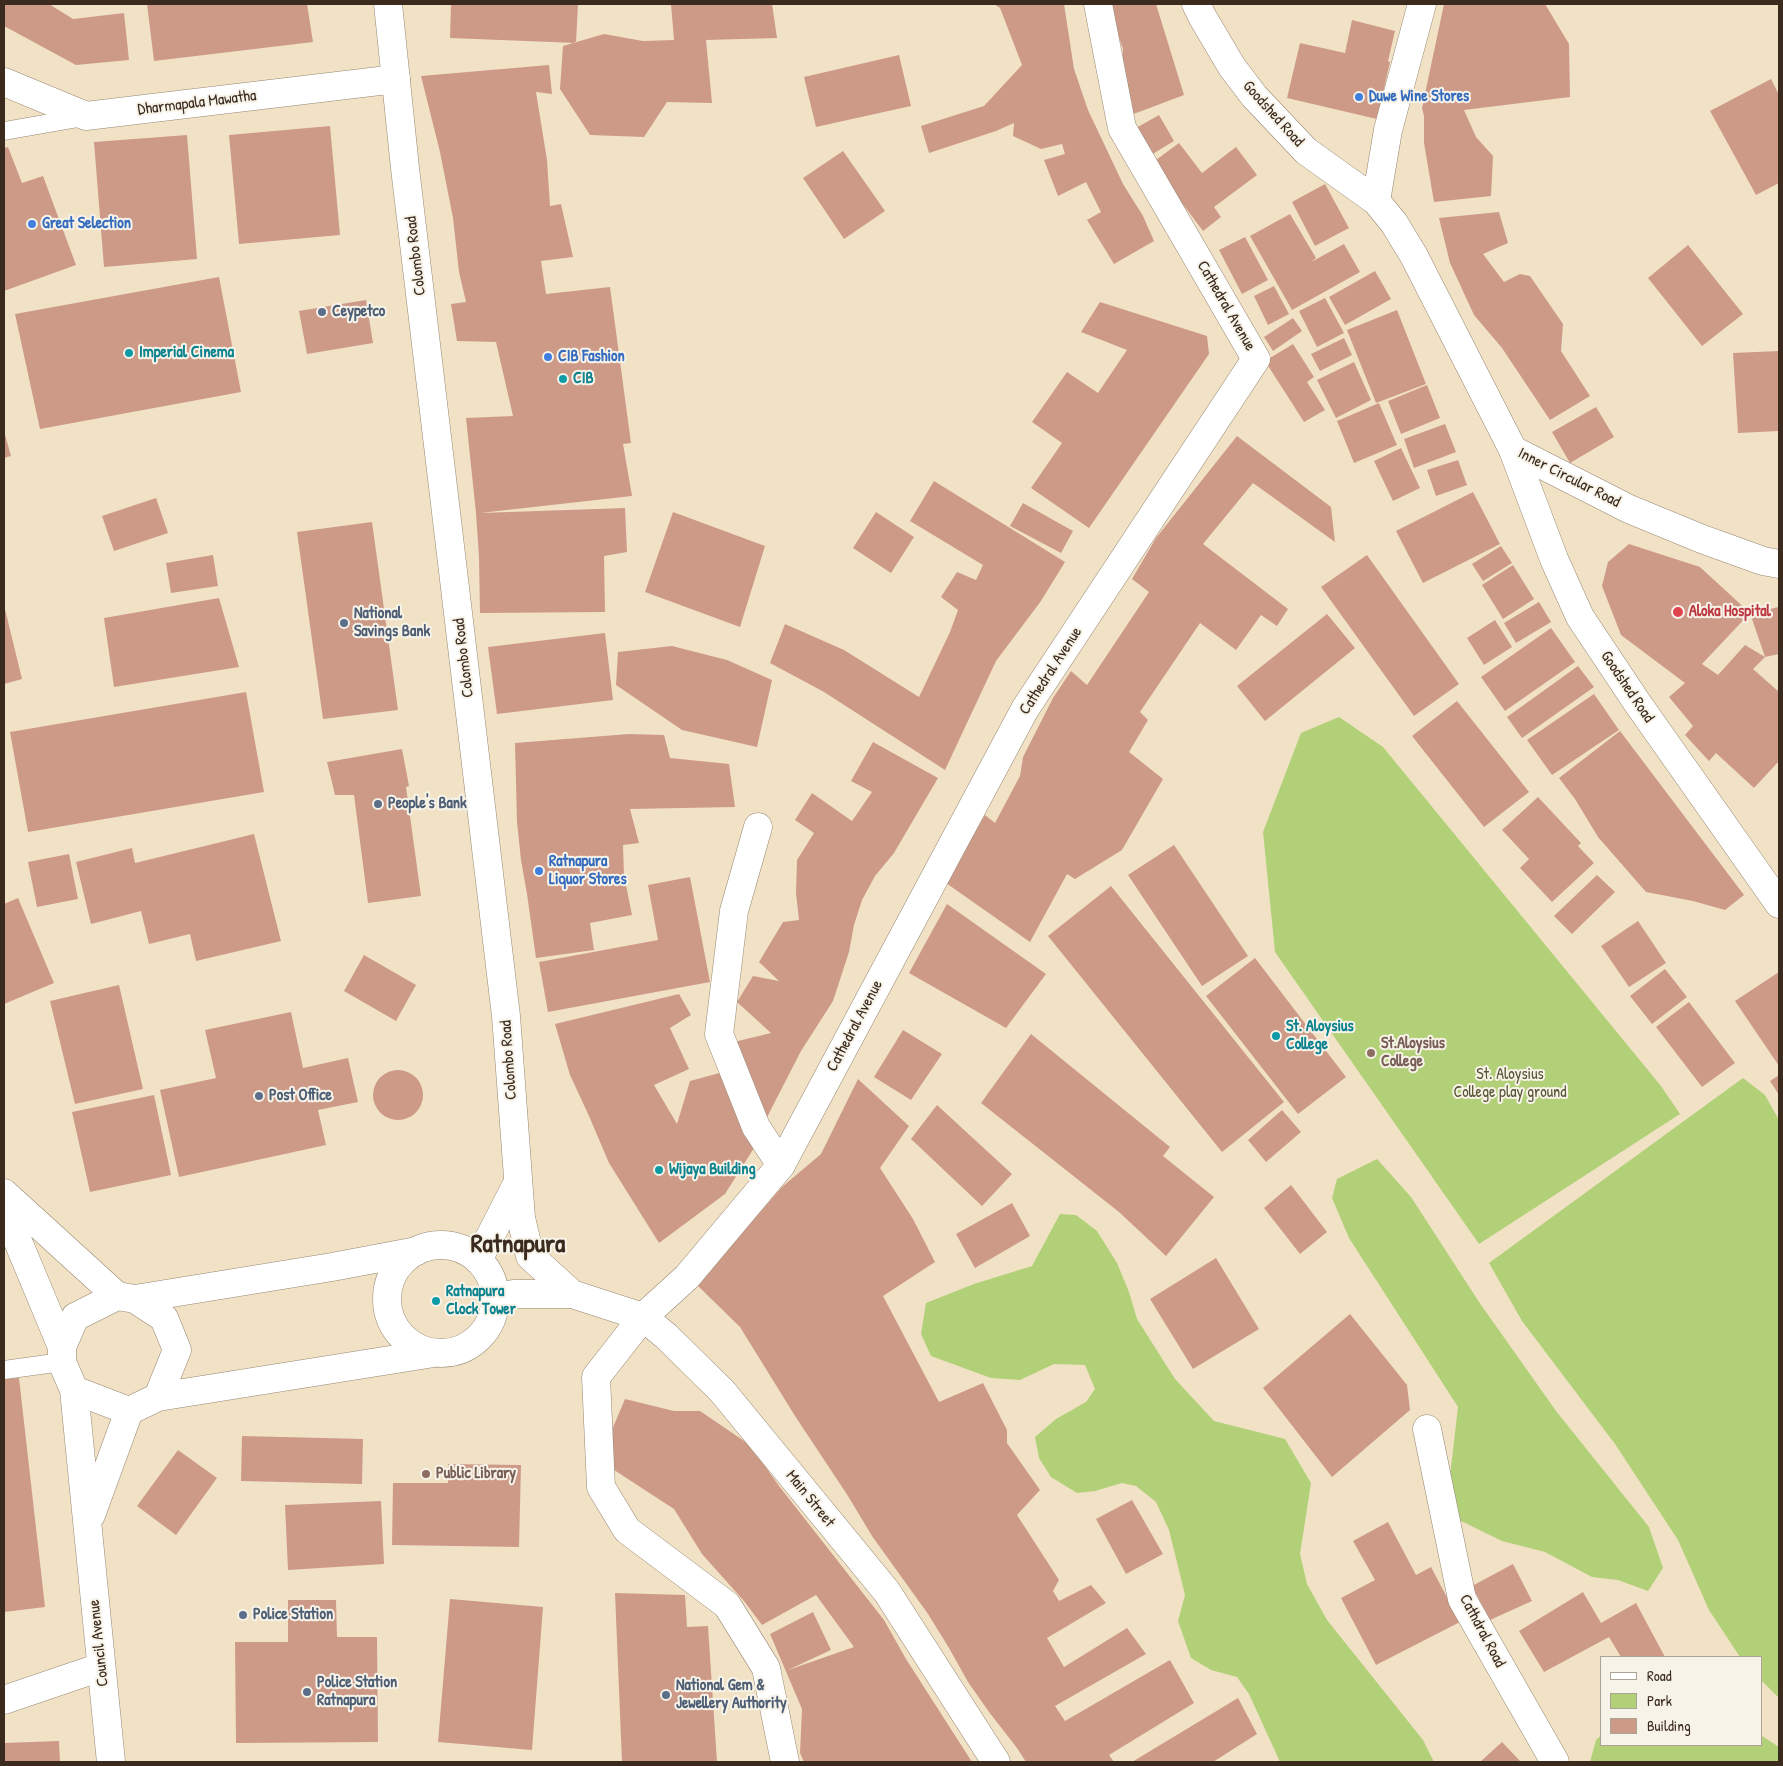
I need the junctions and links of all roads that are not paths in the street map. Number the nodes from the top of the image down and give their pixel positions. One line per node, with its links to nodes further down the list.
1 (388, 4): 5 (main road, Colombo Road)
2 (1098, 4): 14 (main road, Cathedral Avenue)
3 (1196, 4): 9 (main road, Goodshed Road)
4 (1422, 4): 9 (main road)
5 (396, 79): 7 (main road, Dharmapala Mawatha); 15 (main road, Colombo Road)
6 (4, 82): 7 (main road, Dharmapala Mawatha)
7 (86, 116): 8 (lane)
8 (4, 131)
9 (1376, 201): 10 (main road, Inner Circular Road)
10 (1513, 450): 11 (main road, Inner Circular Road); 13 (main road, Goodshed Road)
11 (1779, 564)
12 (758, 827): 14 (main road)
13 (1779, 904)
14 (781, 1165): 23 (main road, Cathedral Avenue)
15 (518, 1182): 19 (main road); 20 (main road, Colombo Road)
16 (4, 1193): 21 (main road)
17 (4, 1208): 25 (main road)
18 (419, 1250): 19 (main road); 21 (main road); 24 (main road)
19 (478, 1260): 22 (main road)
20 (572, 1294): 22 (main road); 23 (main road, Main Street)
21 (126, 1298): 25 (main road); 28 (main road)
22 (495, 1299): 24 (main road)
23 (643, 1317): 35 (main road, Cathedral Avenue); 36 (main road, Main Street)
24 (434, 1353): 28 (main road)
25 (62, 1354): 26 (lane); 27 (main road)
26 (4, 1370)
27 (74, 1390): 29 (main road); 31 (main road, Council Avenue)
28 (158, 1397): 29 (main road)
29 (129, 1411): 31 (main road, Council Avenue)
30 (1428, 1429): 37 (main road, Cathdral Road)
31 (88, 1523): 32 (main road, Council Avenue)
32 (101, 1667): 33 (main road); 34 (main road, Council Avenue)
33 (4, 1699)
34 (112, 1762)
35 (785, 1762)
36 (996, 1762)
37 (1555, 1762)

